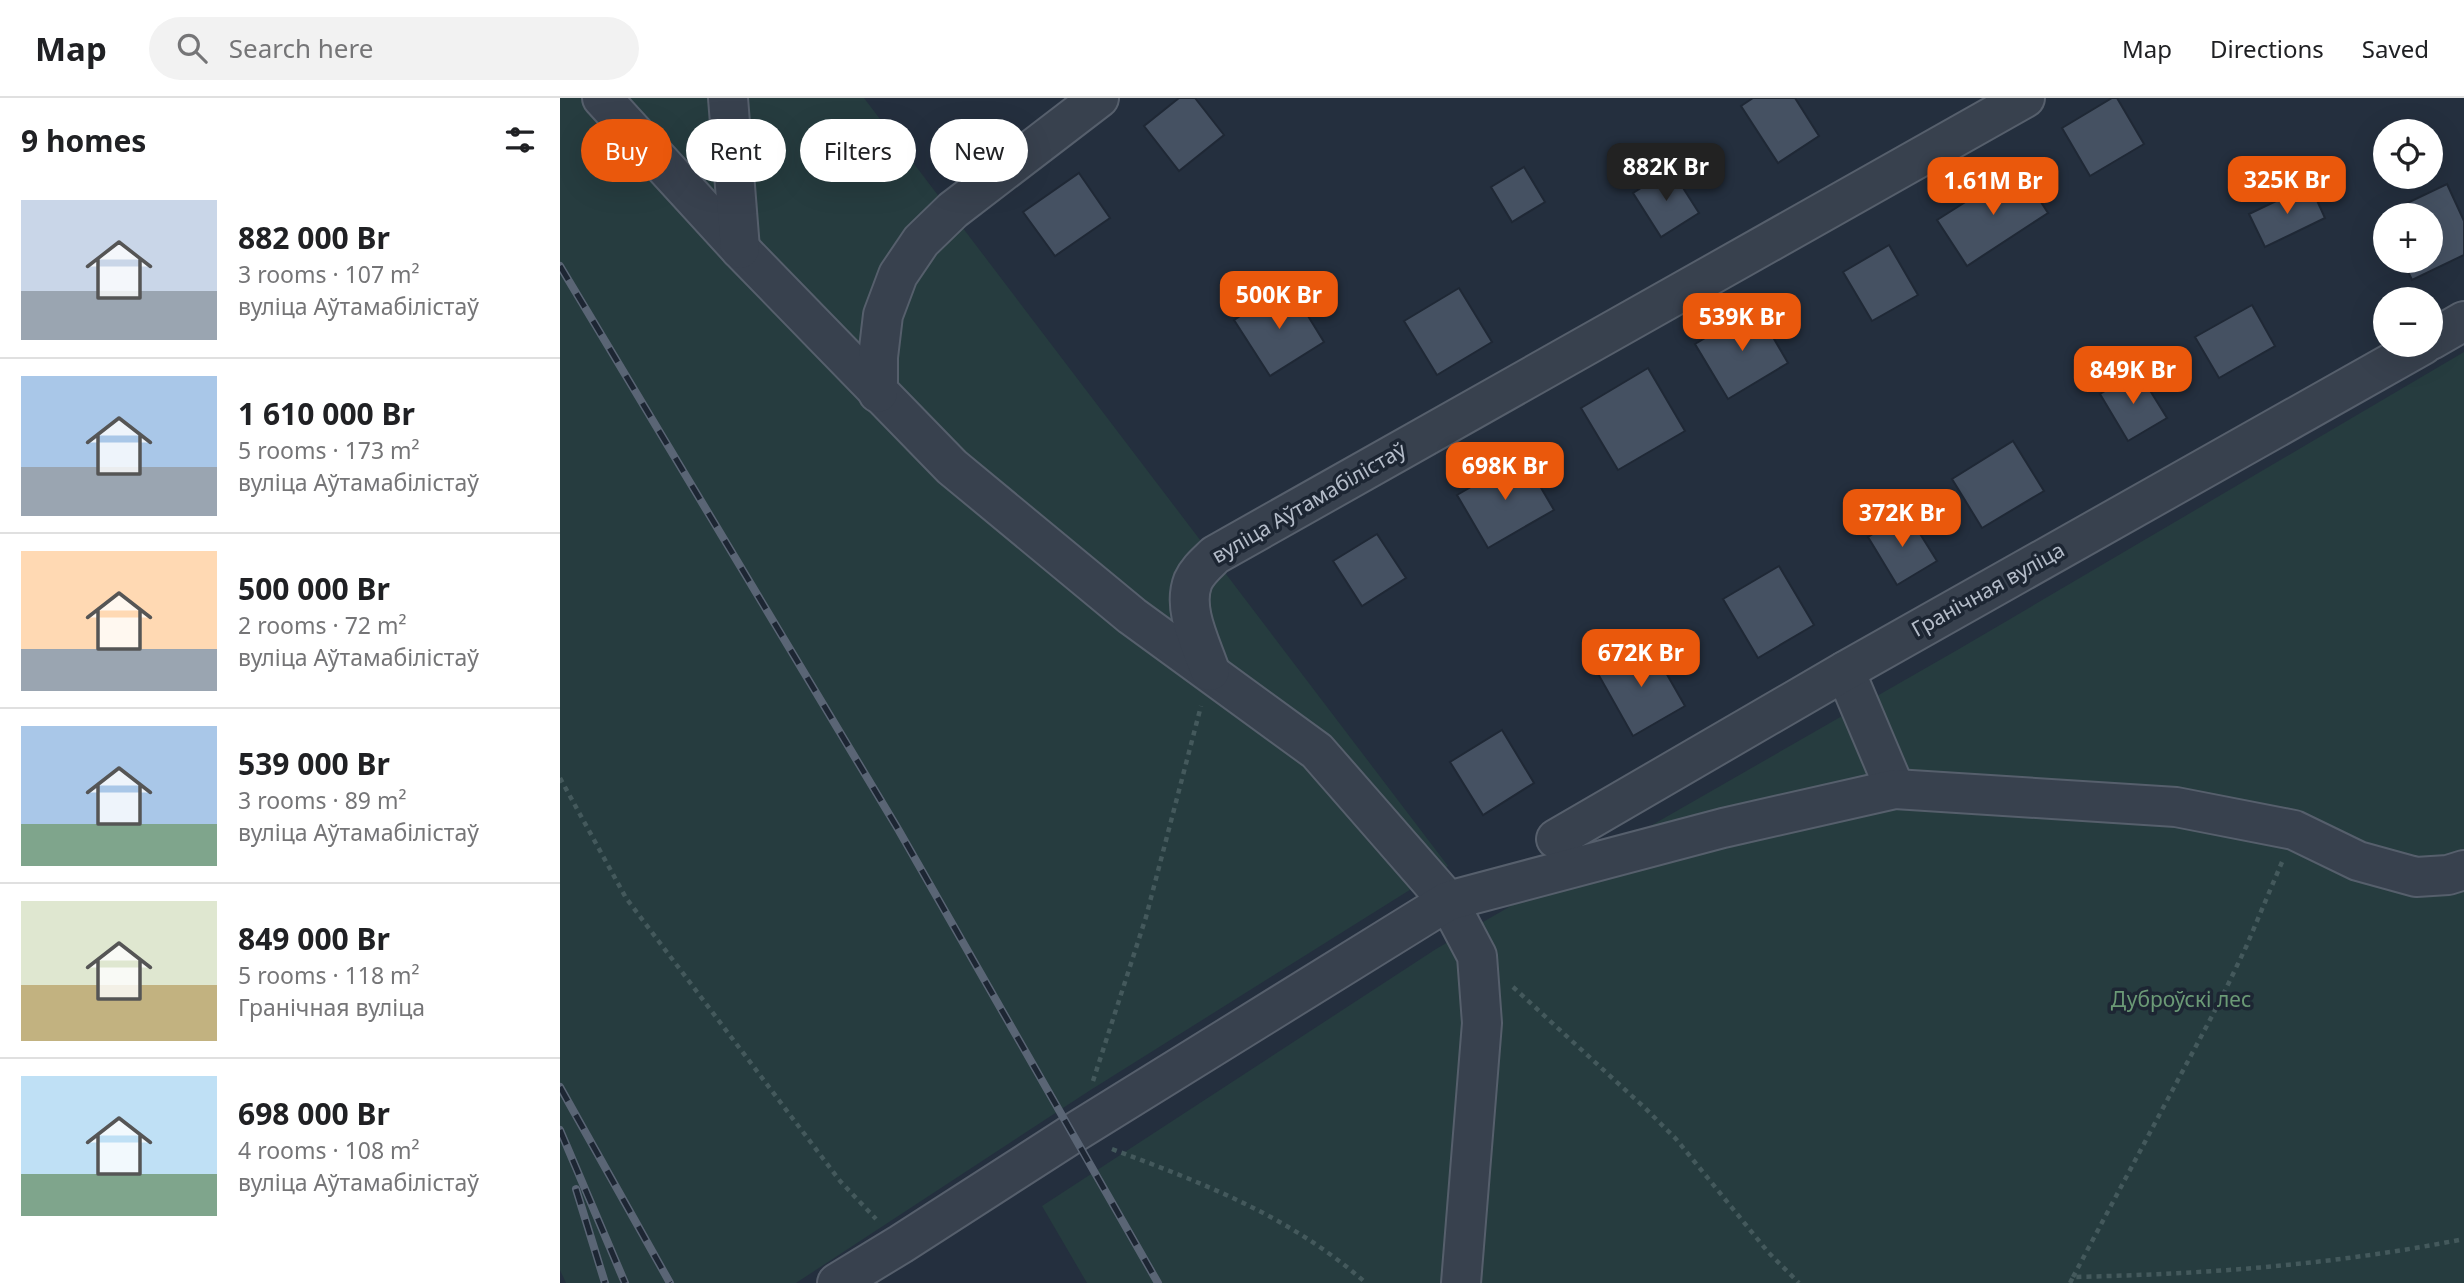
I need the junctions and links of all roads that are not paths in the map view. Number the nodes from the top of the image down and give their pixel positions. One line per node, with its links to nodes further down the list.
1 (602, 98): 5 (street)
2 (728, 98): 5 (street)
3 (1099, 98): 9 (street)
4 (2025, 98): 10 (street, вуліца Аўтамабілістаў)
5 (740, 249): 9 (street)
6 (2464, 321): 7 (street)
7 (2443, 333)
8 (2402, 357): 11 (street, Гранічная вуліца)
9 (878, 393): 10 (street)
10 (1210, 671): 15 (street)
11 (1845, 671): 12 (street); 13 (street, Гранічная вуліца)
12 (1895, 789): 14 (street); 15 (street)
13 (1556, 839)
14 (2464, 870)
15 (1448, 901): 16 (street); 17 (street)
16 (837, 1283)
17 (1461, 1283)

